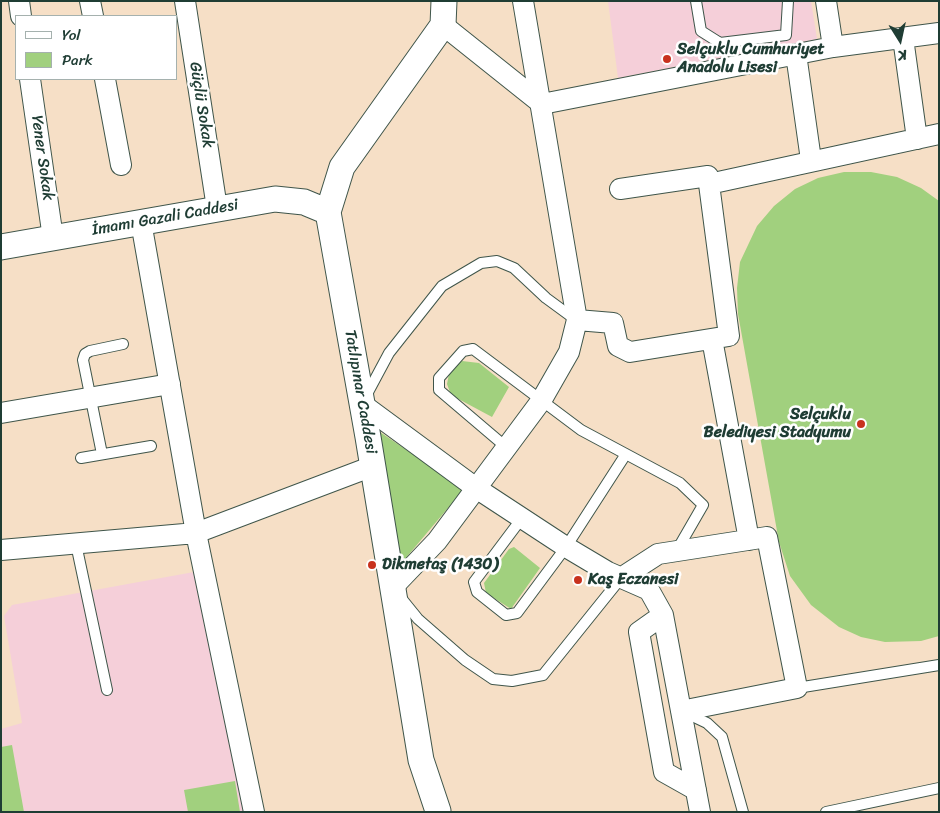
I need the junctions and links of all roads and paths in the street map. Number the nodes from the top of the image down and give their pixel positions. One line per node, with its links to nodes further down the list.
1 (19, 1): 9 (street)
2 (90, 1): 10 (street)
3 (185, 1): 24 (street, Güçlü Sokak)
4 (523, 1): 17 (street)
5 (696, 1): 6 (lane)
6 (788, 1)
7 (826, 1): 13 (street)
8 (443, 13): 17 (street); 25 (street, Tatlıpınar Caddesi)
9 (21, 15)
10 (93, 15)
11 (939, 33): 12 (street)
12 (903, 38): 13 (street); 19 (street)
13 (833, 47): 14 (street)
14 (796, 54): 17 (street); 20 (street)
15 (30, 80): 27 (street, Yener Sokak)
16 (105, 80): 21 (street)
17 (542, 104): 29 (street)
18 (939, 134): 19 (street)
19 (916, 139): 20 (street)
20 (811, 160): 22 (street)
21 (122, 165)
22 (709, 184): 23 (street); 30 (street)
23 (620, 189)
24 (217, 208): 25 (street, İmamı Gazali Caddesi); 26 (street, İmamı Gazali Caddesi)
25 (328, 212): 35 (street, Tatlıpınar Caddesi)
26 (141, 222): 27 (street, İmamı Gazali Caddesi); 32 (street)
27 (53, 238): 28 (street, İmamı Gazali Caddesi)
28 (1, 248)
29 (577, 320): 30 (street); 34 (street); 35 (lane)
30 (712, 339): 46 (street)
31 (123, 344): 33 (lane)
32 (170, 384): 33 (street); 45 (street)
33 (91, 398): 36 (street); 39 (lane)
34 (541, 401): 38 (street); 38 (lane); 40 (lane)
35 (362, 404): 42 (street, Tatlıpınar Caddesi); 43 (street)
36 (1, 413)
37 (151, 446): 39 (lane)
38 (506, 447): 43 (street)
39 (102, 454): 41 (lane)
40 (626, 454): 48 (lane); 50 (lane)
41 (81, 458)
42 (373, 466): 45 (street); 52 (street, Tatlıpınar Caddesi)
43 (476, 488): 44 (street); 52 (street)
44 (522, 518): 48 (street); 48 (lane)
45 (196, 533): 47 (street); 60 (street)
46 (749, 540): 50 (street); 55 (street)
47 (76, 544): 49 (street); 56 (lane)
48 (566, 547): 51 (street)
49 (1, 550)
50 (676, 551): 51 (street)
51 (621, 578): 52 (lane); 53 (street)
52 (393, 587): 61 (street, Tatlıpınar Caddesi)
53 (663, 615): 57 (street); 59 (street)
54 (939, 666): 55 (lane)
55 (797, 688): 57 (street)
56 (107, 690)
57 (681, 711): 59 (street); 63 (lane)
58 (939, 788): 64 (lane)
59 (696, 790): 62 (street)
60 (254, 812)
61 (438, 812)
62 (700, 812)
63 (743, 812)
64 (826, 812)

